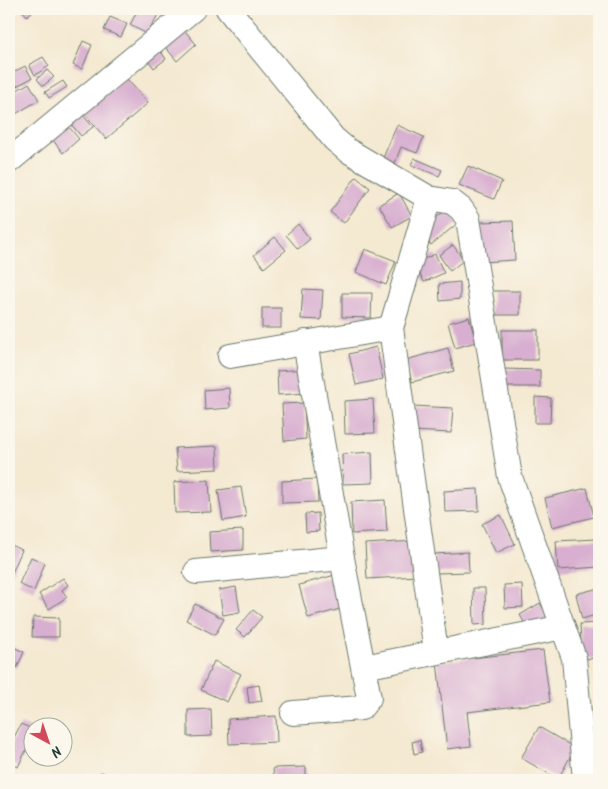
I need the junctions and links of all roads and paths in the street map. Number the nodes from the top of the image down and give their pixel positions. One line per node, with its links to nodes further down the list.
1 (194, 9): 3 (street)
2 (228, 9): 4 (street)
3 (9, 161)
4 (428, 198): 5 (street); 10 (street)
5 (391, 328): 6 (street); 11 (street)
6 (305, 342): 7 (street); 8 (street)
7 (230, 356)
8 (342, 558): 9 (street); 12 (street)
9 (196, 572)
10 (563, 627): 11 (street); 14 (street)
11 (436, 652): 12 (street)
12 (364, 667): 13 (street)
13 (293, 713)
14 (585, 780)

